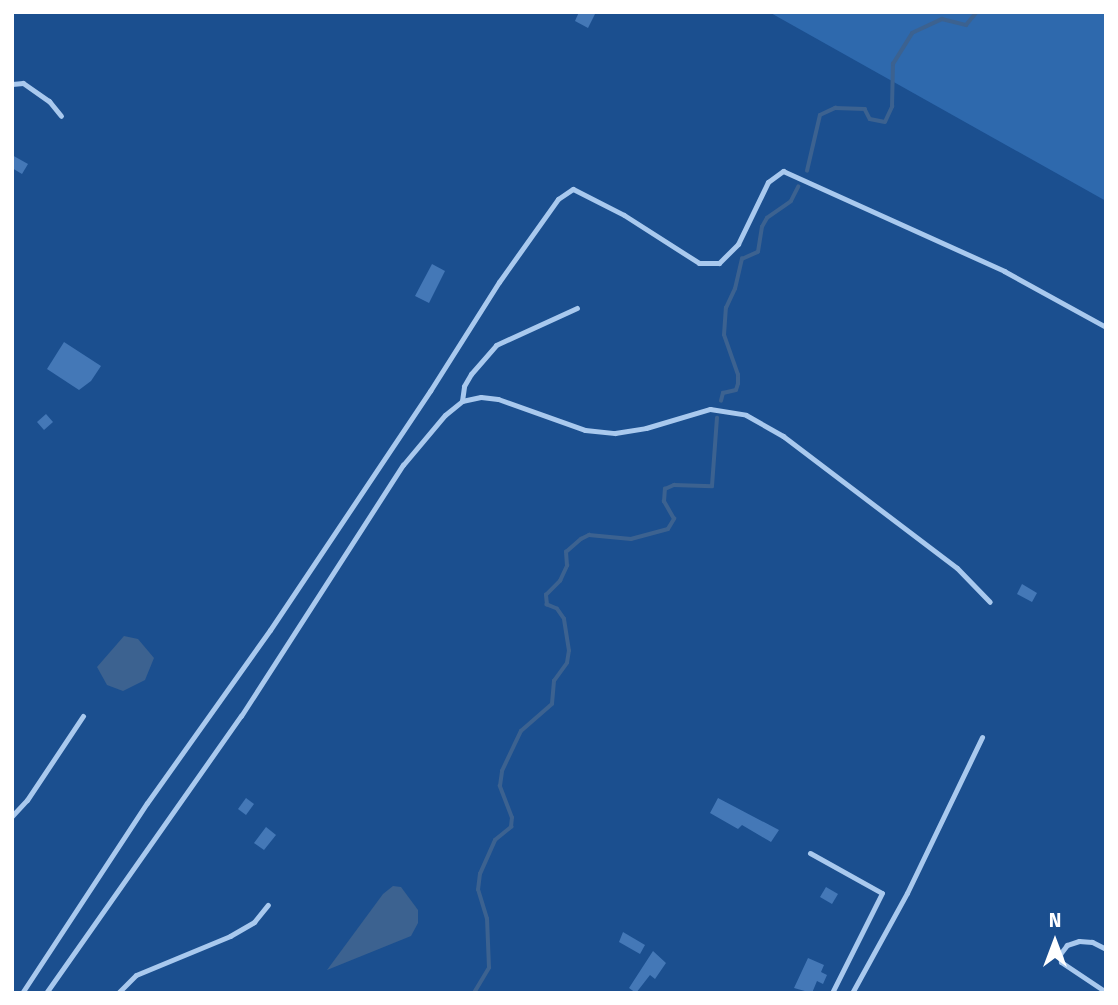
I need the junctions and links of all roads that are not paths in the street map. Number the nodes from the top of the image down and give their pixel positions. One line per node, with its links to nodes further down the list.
1 (12, 84): 2 (lane)
2 (61, 116)
3 (577, 308): 5 (lane)
4 (1106, 327): 14 (lane)
5 (462, 401): 6 (lane); 15 (lane)
6 (990, 602)
7 (83, 716): 9 (lane)
8 (982, 737): 18 (lane)
9 (12, 816)
10 (810, 853): 17 (lane)
11 (268, 905): 16 (lane)
12 (1106, 949): 13 (lane)
13 (1106, 992)
14 (22, 993)
15 (46, 993)
16 (118, 993)
17 (832, 993)
18 (852, 993)

